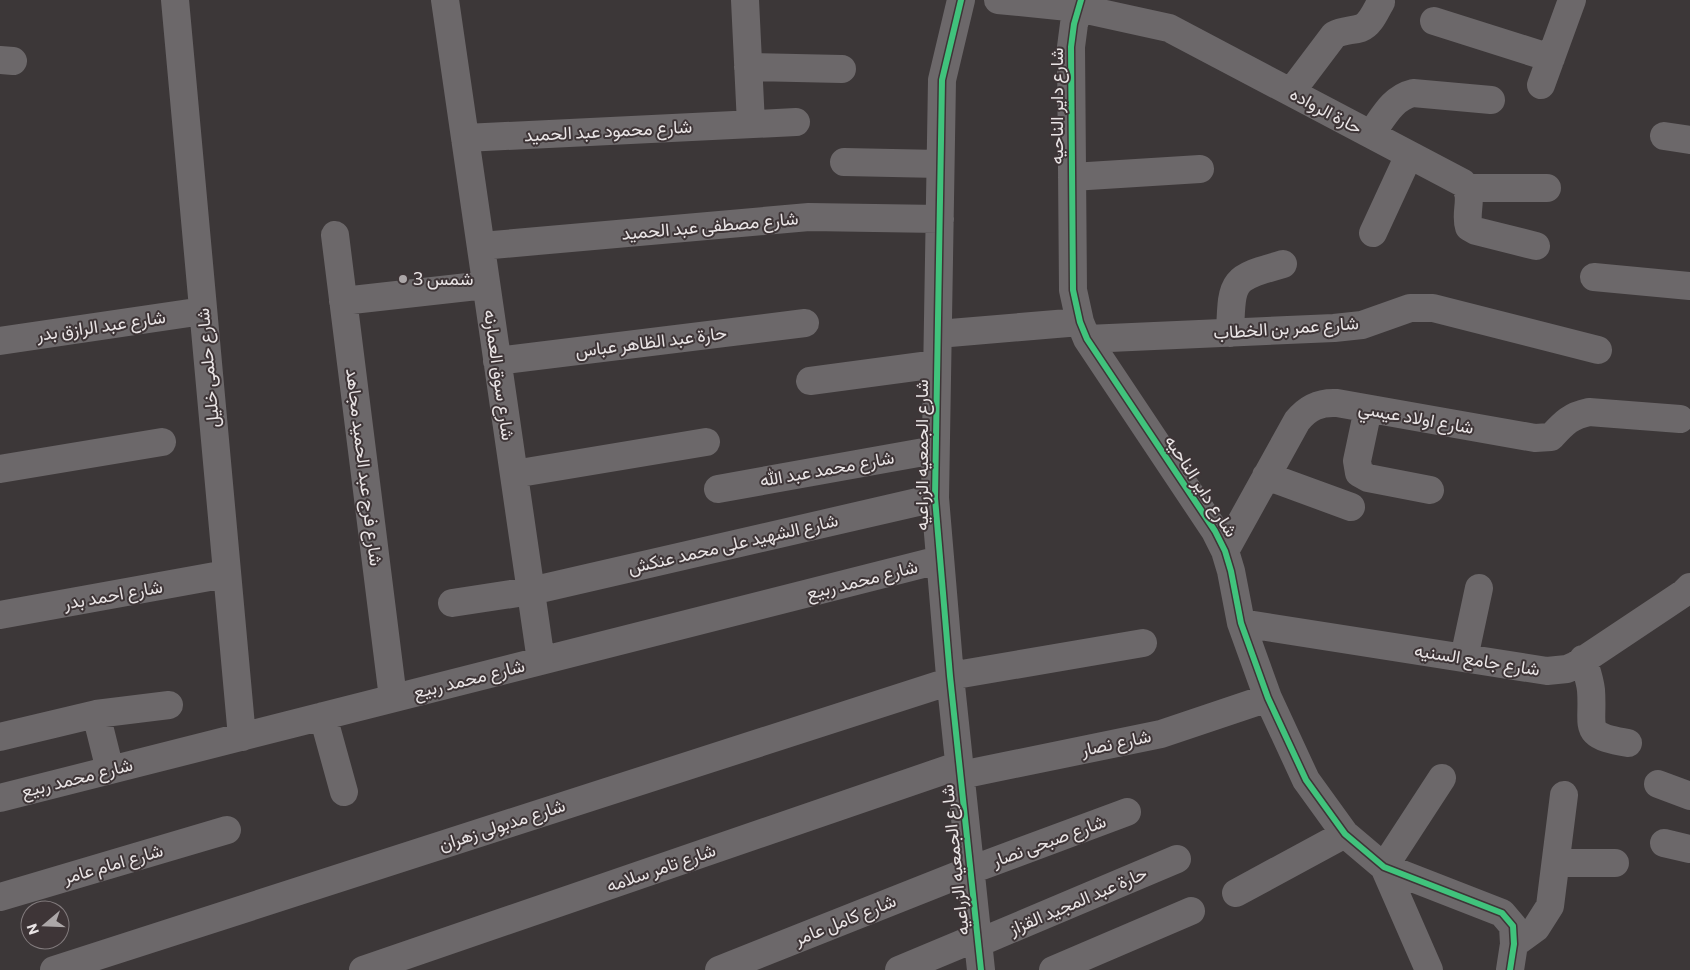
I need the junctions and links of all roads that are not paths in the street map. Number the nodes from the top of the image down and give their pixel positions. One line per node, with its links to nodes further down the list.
1 (175, 0): 37 (street, شارع حلمى خليل)
2 (445, 0): 19 (street, شارع سوق العمارنه)
3 (745, 0): 11 (street)
4 (960, 0): 22 (street, شارع الجمعيه الزراعيه)
5 (998, 0): 8 (street, حارة الرواده)
6 (1572, 0): 10 (street)
7 (1381, 2): 14 (street)
8 (1080, 4): 14 (street, حارة الرواده); 24 (street, شارع داير الناحيه)
9 (1434, 22): 10 (street)
10 (1551, 58): 13 (street)
11 (748, 67): 12 (street); 17 (street)
12 (842, 69)
13 (1541, 85)
14 (1291, 92): 18 (street, حارة الرواده)
15 (1491, 100): 18 (street)
16 (796, 122): 17 (street, شارع محمود عبد الحميد)
17 (751, 124): 19 (street, شارع محمود عبد الحميد)
18 (1371, 134): 20 (street, حارة الرواده)
19 (465, 138): 30 (street, شارع سوق العمارنه)
20 (1409, 154): 25 (street, حارة الرواده); 28 (street)
21 (844, 162): 22 (street)
22 (940, 164): 27 (street, شارع الجمعيه الزراعيه)
23 (1200, 169): 24 (street)
24 (1072, 177): 39 (street, شارع داير الناحيه)
25 (1467, 188): 26 (street); 31 (street)
26 (1547, 188)
27 (940, 219): 30 (street, شارع مصطفى عبد الحميد); 41 (street, شارع الجمعيه الزراعيه)
28 (1372, 233)
29 (335, 235): 36 (street, شارع فرج عبد الحميد مجاهد)
30 (481, 246): 34 (street, شارع سوق العمارنه)
31 (1536, 246)
32 (1283, 264): 40 (street)
33 (1594, 277): 35 (street)
34 (486, 285): 36 (street); 44 (street, شارع سوق العمارنه)
35 (1690, 286)
36 (344, 301): 73 (street, شارع فرج عبد الحميد مجاهد)
37 (203, 311): 42 (street, شارع عبد الرازق بدر); 61 (street, شارع حلمى خليل)
38 (804, 323): 44 (street, حارة عبد الظاهر عباس)
39 (1083, 331): 40 (street, شارع عمر بن الخطاب); 41 (street, شارع عمر بن الخطاب); 59 (street, شارع داير الناحيه)
40 (1230, 333): 43 (street, شارع عمر بن الخطاب)
41 (938, 334): 45 (street, شارع الجمعيه الزراعيه)
42 (0, 340)
43 (1598, 350)
44 (497, 361): 53 (street, شارع سوق العمارنه)
45 (937, 364): 46 (street); 51 (street, شارع الجمعيه الزراعيه)
46 (810, 381)
47 (1368, 410): 48 (street, شارع اولاد عيسي); 54 (street, شارع اولاد عيسي); 56 (street)
48 (1680, 419)
49 (162, 442): 52 (street)
50 (706, 442): 53 (street)
51 (935, 450): 55 (street, شارع محمد عبد الله); 57 (street, شارع الجمعيه الزراعيه)
52 (0, 469)
53 (514, 474): 64 (street, شارع سوق العمارنه)
54 (1266, 476): 58 (street); 59 (street, شارع اولاد عيسي)
55 (718, 489)
56 (1430, 490)
57 (935, 498): 60 (street, شارع الجمعيه الزراعيه); 64 (street, شارع الشهيد على محمد عنكش)
58 (1351, 506)
59 (1225, 551): 67 (street, شارع داير الناحيه)
60 (939, 560): 71 (street, شارع محمد ربيع); 72 (street, شارع الجمعيه الزراعيه)
61 (226, 574): 66 (street, شارع احمد بدر); 79 (street, شارع حلمى خليل)
62 (1690, 587): 70 (street, شارع جامع السنيه)
63 (1479, 588): 69 (street)
64 (531, 591): 65 (street, شارع الشهيد على محمد عنكش); 71 (street, شارع سوق العمارنه)
65 (452, 603)
66 (0, 615)
67 (1241, 622): 69 (street, شارع جامع السنيه); 74 (street, شارع داير الناحيه)
68 (1143, 643): 72 (street, شارع مدبولى زهران)
69 (1464, 658): 70 (street, شارع جامع السنيه)
70 (1583, 659): 80 (street)
71 (541, 661): 73 (street, شارع محمد ربيع)
72 (950, 679): 82 (street, شارع الجمعيه الزراعيه); 104 (street, شارع مدبولى زهران)
73 (393, 698): 77 (street, شارع محمد ربيع)
74 (1268, 698): 82 (street, شارع نصار); 91 (street, شارع داير الناحيه)
75 (169, 705): 76 (street)
76 (96, 714): 78 (street); 81 (street)
77 (323, 716): 79 (street, شارع محمد ربيع); 85 (street)
78 (0, 737)
79 (242, 737): 81 (street, شارع محمد ربيع)
80 (1628, 743)
81 (110, 770): 88 (street, شارع محمد ربيع)
82 (961, 770): 98 (street, شارع الجمعيه الزراعيه); 105 (street, شارع تامر سلامه)
83 (1442, 778): 97 (street)
84 (1658, 784): 87 (street)
85 (344, 792)
86 (1564, 795): 95 (street)
87 (1690, 796)
88 (0, 798)
89 (1127, 812): 98 (street, شارع صبحى نصار)
90 (227, 830): 100 (street, شارع امام عامر)
91 (1344, 834): 97 (street, شارع داير الناحيه); 99 (street)
92 (1664, 843): 93 (street)
93 (1690, 849)
94 (1177, 859): 102 (street, حارة عبد المجيد القزاز)
95 (1556, 862): 96 (street); 103 (street)
96 (1615, 863)
97 (1384, 866): 103 (street, شارع داير الناحيه); 110 (street)
98 (971, 870): 102 (street, شارع الجمعيه الزراعيه); 106 (street, شارع كامل عامر)
99 (1236, 893)
100 (0, 897)
101 (1190, 911): 109 (street)
102 (978, 940): 107 (street, حارة عبد المجيد القزاز); 108 (street, شارع الجمعيه الزراعيه)
103 (1512, 957)
104 (54, 970)
105 (363, 970)
106 (719, 970)
107 (899, 970)
108 (981, 970)
109 (1053, 970)
110 (1429, 970)

